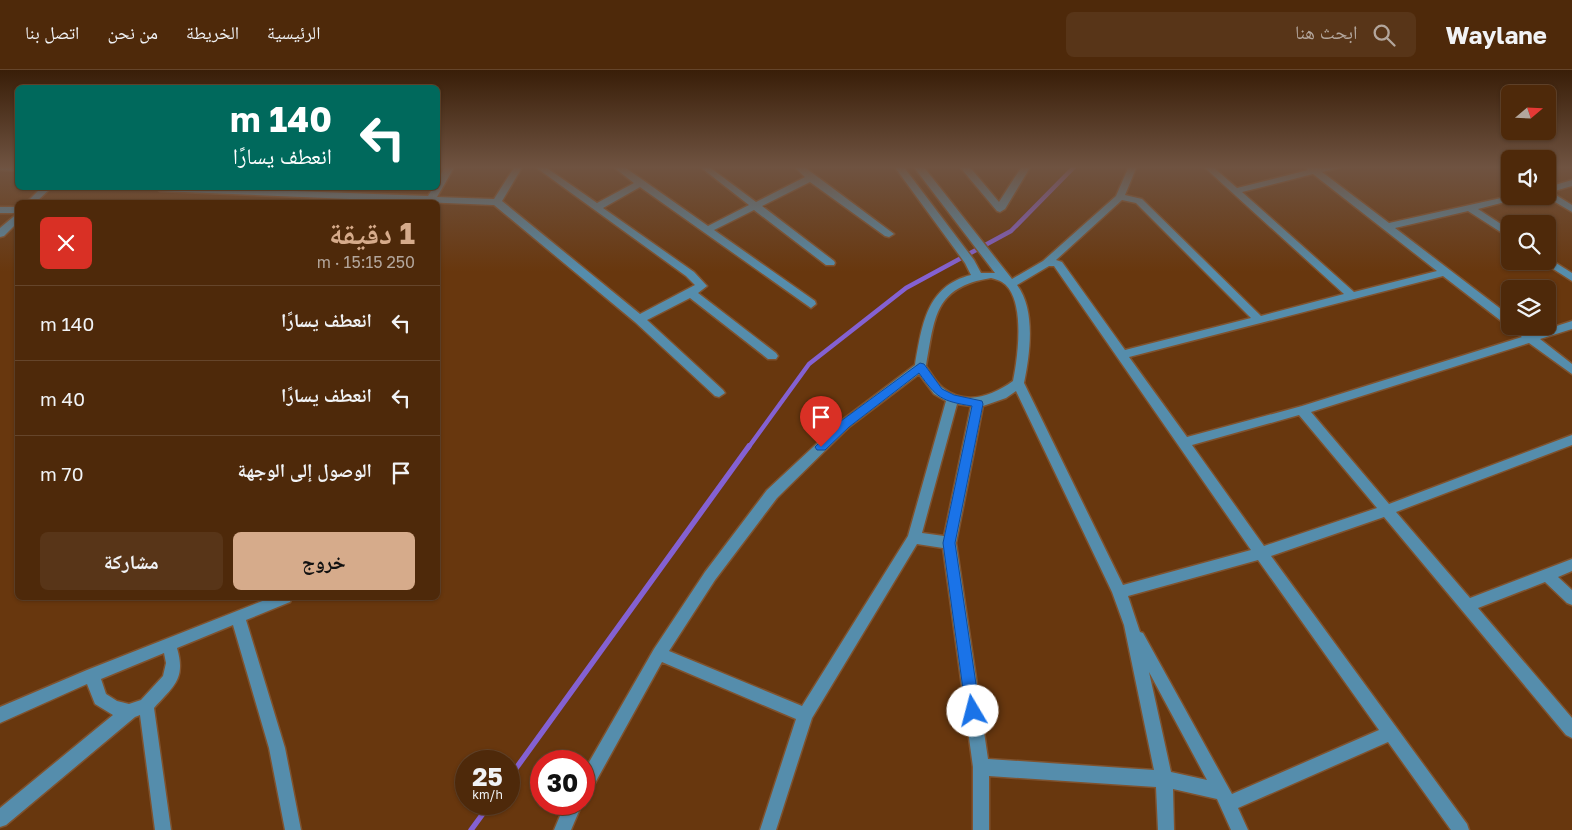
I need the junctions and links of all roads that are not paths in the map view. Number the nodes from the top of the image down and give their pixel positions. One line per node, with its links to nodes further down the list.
1 (485, 201): 18 (street)
2 (589, 201): 20 (street)
3 (607, 201): 20 (street)
4 (668, 201): 28 (street)
5 (750, 201): 19 (street)
6 (765, 201): 19 (street)
7 (844, 201): 30 (street)
8 (924, 201): 35 (street)
9 (945, 201): 37 (street)
10 (994, 201): 11 (street)
11 (1005, 201)
12 (1115, 201): 31 (street)
13 (1141, 201): 43 (street)
14 (1247, 201): 39 (street)
15 (1354, 201): 26 (street)
16 (1498, 201): 21 (street)
17 (1561, 201): 22 (street)
18 (497, 202): 42 (street)
19 (756, 206): 28 (street); 32 (street)
20 (597, 207): 38 (street)
21 (1470, 208): 26 (street); 27 (street)
22 (1572, 209)
23 (0, 210): 24 (street)
24 (15, 210)
25 (15, 219): 29 (street)
26 (1386, 227): 34 (street)
27 (1501, 229)
28 (707, 230): 40 (street)
29 (0, 234)
30 (889, 234)
31 (1048, 262): 37 (street); 47 (street)
32 (830, 263)
33 (1556, 267): 36 (street)
34 (1445, 272): 39 (street); 41 (street)
35 (977, 276): 37 (street); 49 (street)
36 (1572, 278)
37 (1008, 281): 51 (street)
38 (691, 293): 42 (street); 48 (street)
39 (1352, 296): 43 (street)
40 (811, 304)
41 (1501, 315)
42 (639, 319): 52 (street)
43 (1259, 320): 47 (street)
44 (1572, 325): 46 (street)
45 (1526, 335): 46 (street)
46 (1530, 338): 50 (street); 55 (street)
47 (1122, 355): 57 (street)
48 (772, 356)
49 (920, 367): 53 (street); 71 (street)
50 (1572, 370)
51 (1018, 383): 54 (street); 64 (street)
52 (719, 393)
53 (952, 399): 54 (street); 59 (street)
54 (978, 404): 60 (street)
55 (1302, 410): 57 (street); 58 (street)
56 (1572, 440): 58 (street)
57 (1184, 443): 61 (street)
58 (1386, 510): 61 (street); 67 (street)
59 (914, 538): 60 (street); 76 (street)
60 (949, 543): 80 (street)
61 (1261, 553): 64 (street); 78 (street)
62 (1572, 566): 63 (street)
63 (1547, 575): 65 (street); 67 (street)
64 (1119, 592): 69 (street)
65 (1572, 599)
66 (280, 600): 68 (street)
67 (1467, 606): 77 (street)
68 (238, 616): 70 (street); 86 (street)
69 (1131, 625): 81 (street); 82 (street)
70 (169, 644): 72 (street); 73 (street)
71 (658, 654): 76 (street); 79 (street)
72 (92, 675): 74 (street); 75 (street)
73 (146, 705): 74 (street); 85 (street)
74 (128, 712): 84 (street)
75 (0, 715)
76 (805, 715): 88 (street)
77 (1569, 721)
78 (1391, 733): 82 (street); 92 (street)
79 (595, 766)
80 (981, 767): 81 (street); 89 (street)
81 (1164, 779): 82 (street); 90 (street)
82 (1225, 798): 91 (street)
83 (569, 815): 87 (street)
84 (0, 819)
85 (163, 830)
86 (293, 830)
87 (562, 830)
88 (768, 830)
89 (981, 830)
90 (1166, 830)
91 (1240, 830)
92 (1461, 830)

